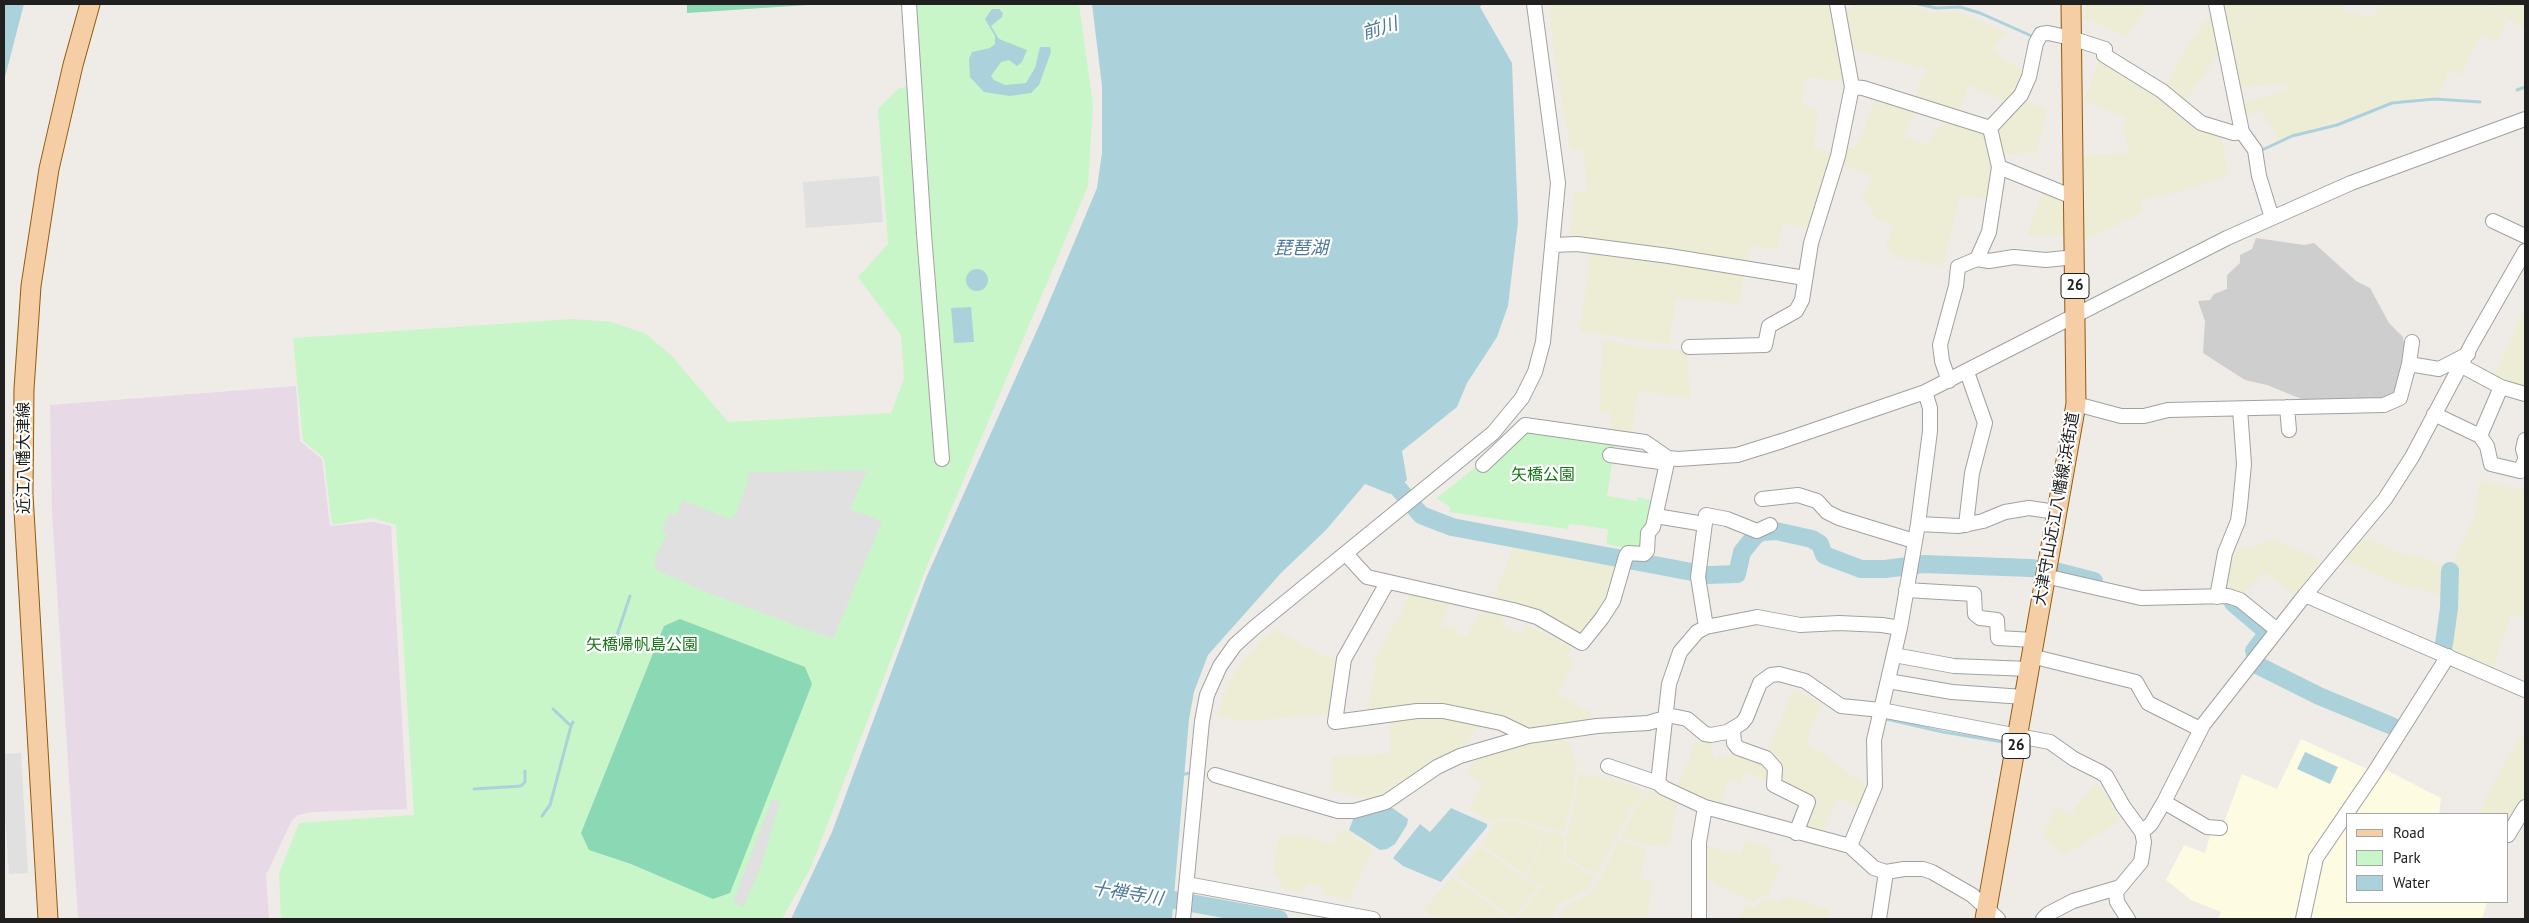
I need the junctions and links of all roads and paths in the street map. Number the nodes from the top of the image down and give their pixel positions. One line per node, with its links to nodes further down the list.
1 (90, 4): 91 (main road, 近江八幡大津線)
2 (909, 4): 41 (street)
3 (1534, 4): 17 (street)
4 (1837, 4): 8 (street)
5 (2071, 4): 7 (main road, 大津守山近江八幡線;浜街道 / 26)
6 (2216, 4): 11 (street)
7 (2071, 38): 10 (street); 11 (street); 13 (main road, 大津守山近江八幡線;浜街道 / 26)
8 (1852, 87): 10 (street); 21 (street)
9 (2525, 119): 14 (street)
10 (1990, 128): 12 (street)
11 (2242, 132): 14 (street)
12 (1999, 166): 13 (street); 20 (street)
13 (2072, 197): 19 (main road, 大津守山近江八幡線;浜街道 / 26)
14 (2272, 218): 22 (street)
15 (2493, 222): 16 (street)
16 (2525, 236)
17 (1553, 245): 21 (street); 53 (street)
18 (2525, 251): 25 (street)
19 (2075, 257): 20 (street); 22 (main road, 大津守山近江八幡線;浜街道 / 26)
20 (1978, 259): 28 (street)
21 (1805, 278): 24 (street)
22 (2076, 314): 27 (street); 32 (main road, 大津守山近江八幡線;浜街道 / 26)
23 (2412, 342): 26 (street)
24 (1689, 347)
25 (2465, 360): 26 (street); 29 (street); 35 (street)
26 (2409, 364): 33 (street)
27 (1967, 372): 28 (street); 51 (street)
28 (1949, 381): 30 (street)
29 (2501, 387): 31 (street); 37 (street)
30 (1925, 392): 42 (street); 49 (street)
31 (2525, 394)
32 (2076, 404): 34 (street); 46 (main road, 大津守山近江八幡線;浜街道 / 26)
33 (2287, 407): 34 (street); 36 (street)
34 (2240, 409): 58 (street)
35 (2434, 414): 37 (street); 57 (street)
36 (2288, 430)
37 (2480, 436): 43 (street)
38 (2525, 440): 40 (street)
39 (1610, 455): 42 (street)
40 (2525, 456)
41 (942, 459)
42 (1668, 460): 44 (street); 47 (street)
43 (2525, 460)
44 (1483, 465)
45 (1762, 499): 52 (street)
46 (2056, 512): 51 (street); 54 (main road, 大津守山近江八幡線;浜街道 / 26)
47 (1656, 516): 48 (street); 55 (street)
48 (1704, 524): 50 (street); 59 (street)
49 (1918, 524): 51 (street); 52 (street)
50 (1770, 525)
51 (1966, 525)
52 (1914, 541): 56 (street)
53 (1346, 554): 55 (street); 88 (street)
54 (2045, 571): 58 (street); 63 (main road, 大津守山近江八幡線;浜街道 / 26)
55 (1386, 583): 72 (street)
56 (1906, 590): 60 (street); 63 (street)
57 (2305, 594): 61 (street); 64 (street)
58 (2216, 597): 61 (street)
59 (1706, 627): 60 (street); 69 (street)
60 (1900, 628): 62 (street)
61 (2277, 630): 71 (street)
62 (1894, 654): 63 (street); 65 (street)
63 (2031, 655): 67 (main road, 大津守山近江八幡線;浜街道 / 26); 71 (street)
64 (2448, 656): 66 (street); 80 (street)
65 (1888, 681): 67 (street); 68 (street)
66 (2525, 690)
67 (2024, 698): 73 (main road, 大津守山近江八幡線;浜街道 / 26)
68 (1881, 710): 70 (street); 73 (street); 86 (street)
69 (1666, 717): 70 (street); 72 (street); 76 (street)
70 (1733, 729): 84 (street)
71 (2200, 729): 77 (street)
72 (1528, 736): 75 (street)
73 (2018, 736): 83 (street); 90 (main road, 大津守山近江八幡線;浜街道 / 26)
74 (1608, 766): 76 (street)
75 (1215, 775)
76 (1658, 783): 78 (street)
77 (2164, 802): 82 (street); 83 (street)
78 (1705, 807): 84 (street); 94 (street)
79 (2525, 807): 85 (street)
80 (2347, 813)
81 (2346, 815): 98 (street)
82 (2220, 828)
83 (2142, 832): 89 (street)
84 (1796, 833): 86 (street)
85 (2509, 834)
86 (1850, 846): 87 (street)
87 (1886, 872): 90 (street); 95 (street)
88 (1187, 886): 92 (street); 93 (street)
89 (2118, 888): 96 (street); 97 (street)
90 (1990, 916)
91 (48, 919)
92 (1183, 919)
93 (1373, 919)
94 (1699, 919)
95 (1879, 919)
96 (2043, 919)
97 (2128, 919)
98 (2303, 919)

